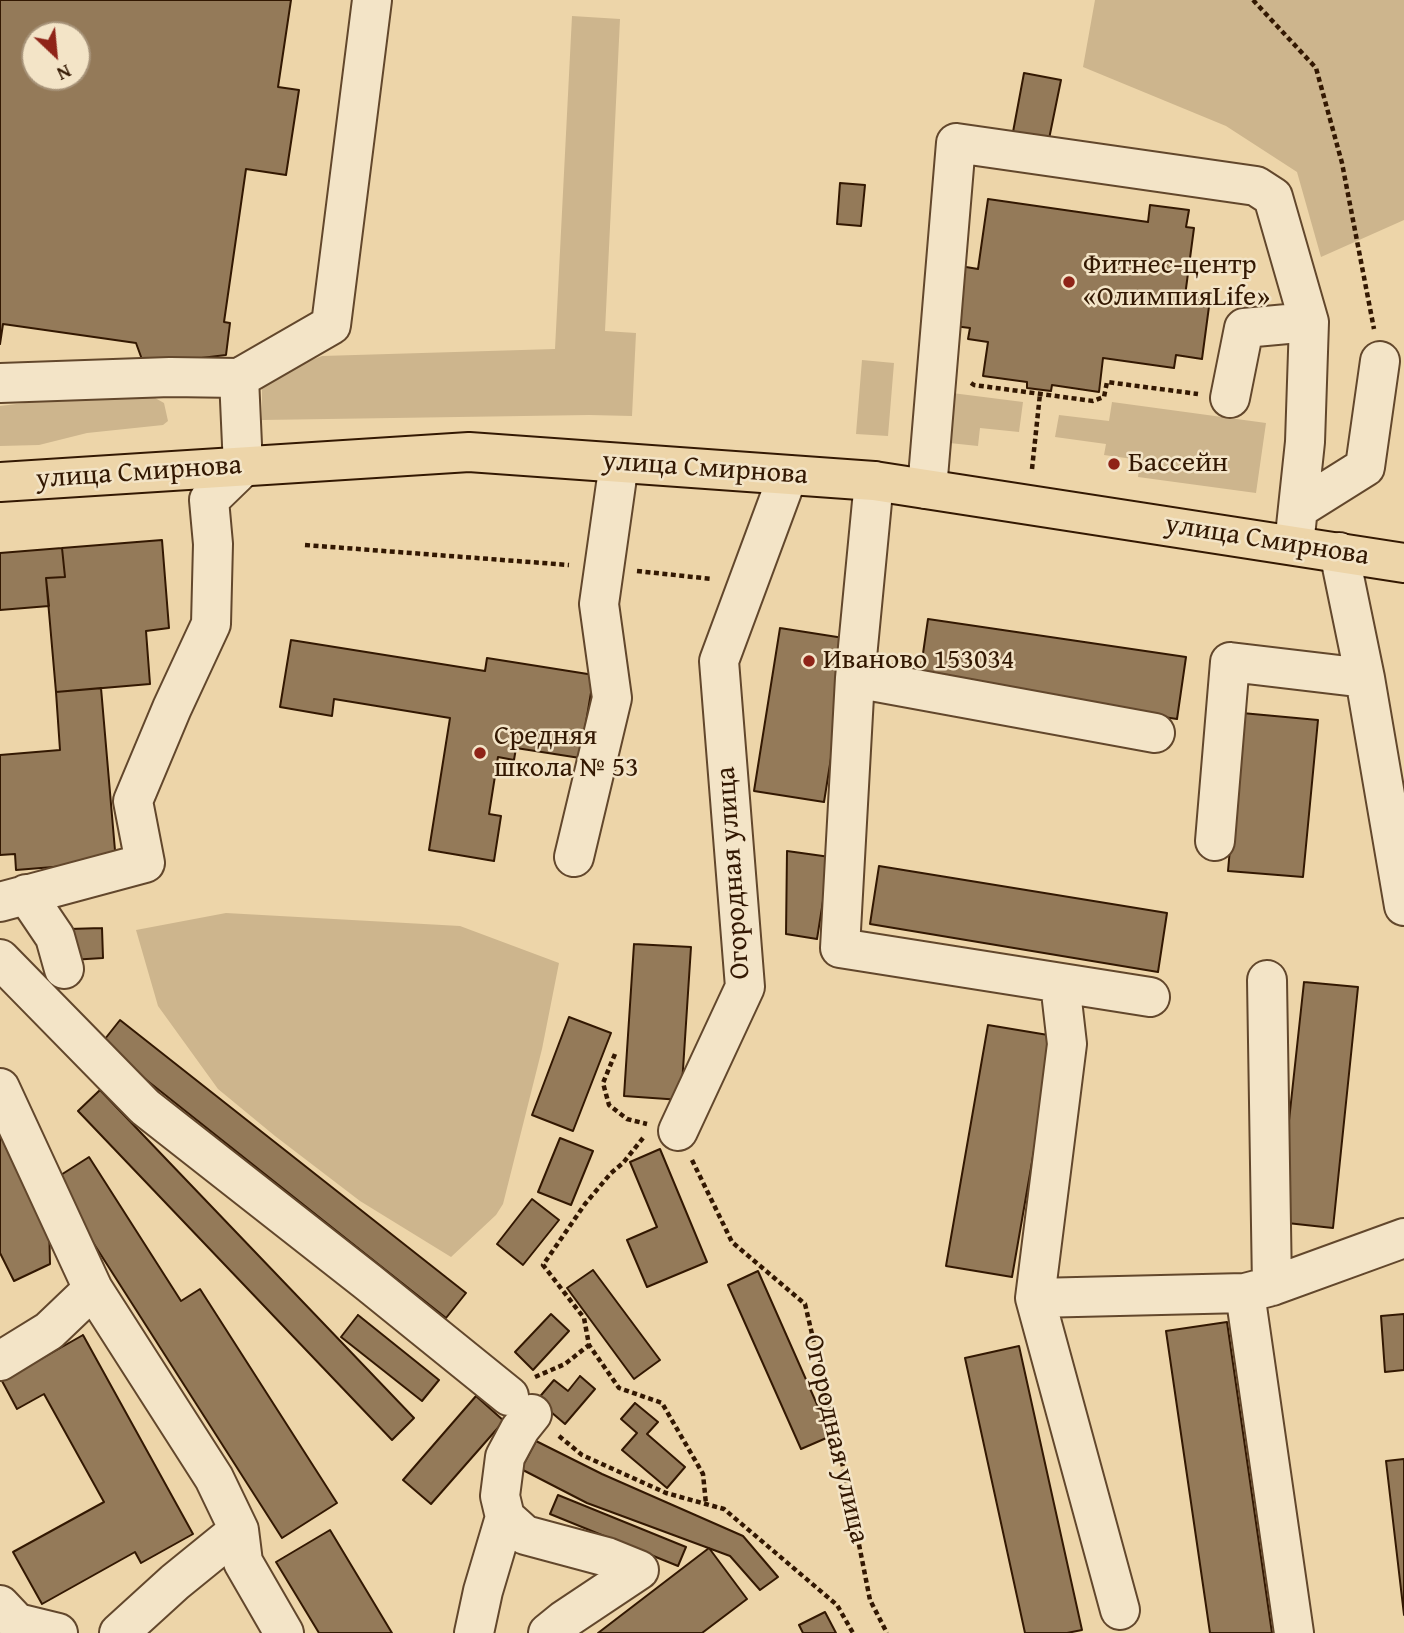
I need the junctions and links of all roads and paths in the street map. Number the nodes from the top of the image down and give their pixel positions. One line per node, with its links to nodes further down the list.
1 (372, 0): 6 (street)
2 (1253, 0): 5 (path)
3 (1308, 321): 4 (street); 9 (street); 17 (street)
4 (938, 358): 8 (path); 16 (street)
5 (1380, 361): 17 (street)
6 (239, 378): 7 (street); 11 (street)
7 (0, 383)
8 (1040, 394): 9 (path); 12 (path)
9 (1230, 398)
10 (620, 463): 11 (main road, улица Смирнова); 13 (main road, улица Смирнова); 21 (street)
11 (243, 467): 15 (main road, улица Смирнова); 28 (street)
12 (1032, 469)
13 (788, 475): 14 (main road, улица Смирнова); 22 (street, Огородная улица)
14 (874, 481): 16 (main road, улица Смирнова); 23 (street)
15 (0, 482)
16 (927, 489): 17 (main road, улица Смирнова)
17 (1296, 527): 19 (main road, улица Смирнова)
18 (304, 545): 21 (path)
19 (1339, 552): 20 (main road, улица Смирнова); 24 (street)
20 (1404, 563)
21 (604, 568): 22 (path); 27 (street)
22 (748, 583): 37 (street, Огородная улица)
23 (855, 678): 25 (street); 33 (street)
24 (1365, 678): 26 (street); 29 (street)
25 (1155, 733)
26 (1215, 841)
27 (574, 857)
28 (13, 898): 31 (street)
29 (1404, 905)
30 (0, 958): 44 (street)
31 (64, 969)
32 (1267, 981): 40 (street)
33 (1060, 983): 34 (street); 41 (street)
34 (1150, 997)
35 (615, 1054): 37 (path)
36 (0, 1088): 39 (street)
37 (666, 1128): 42 (path); 56 (path, Огородная улица)
38 (1404, 1238): 40 (street)
39 (93, 1289): 43 (street); 47 (street)
40 (1259, 1289): 41 (street); 57 (street)
41 (1035, 1298): 49 (street)
42 (589, 1345): 44 (path); 45 (path)
43 (0, 1361)
44 (520, 1405): 45 (path); 46 (street)
45 (706, 1504): 55 (path)
46 (505, 1517): 53 (street); 54 (street)
47 (239, 1530): 51 (street); 52 (street)
48 (0, 1605): 50 (street)
49 (1120, 1610)
50 (58, 1633)
51 (119, 1633)
52 (284, 1633)
53 (474, 1633)
54 (548, 1633)
55 (853, 1633)
56 (887, 1633)
57 (1294, 1633)

